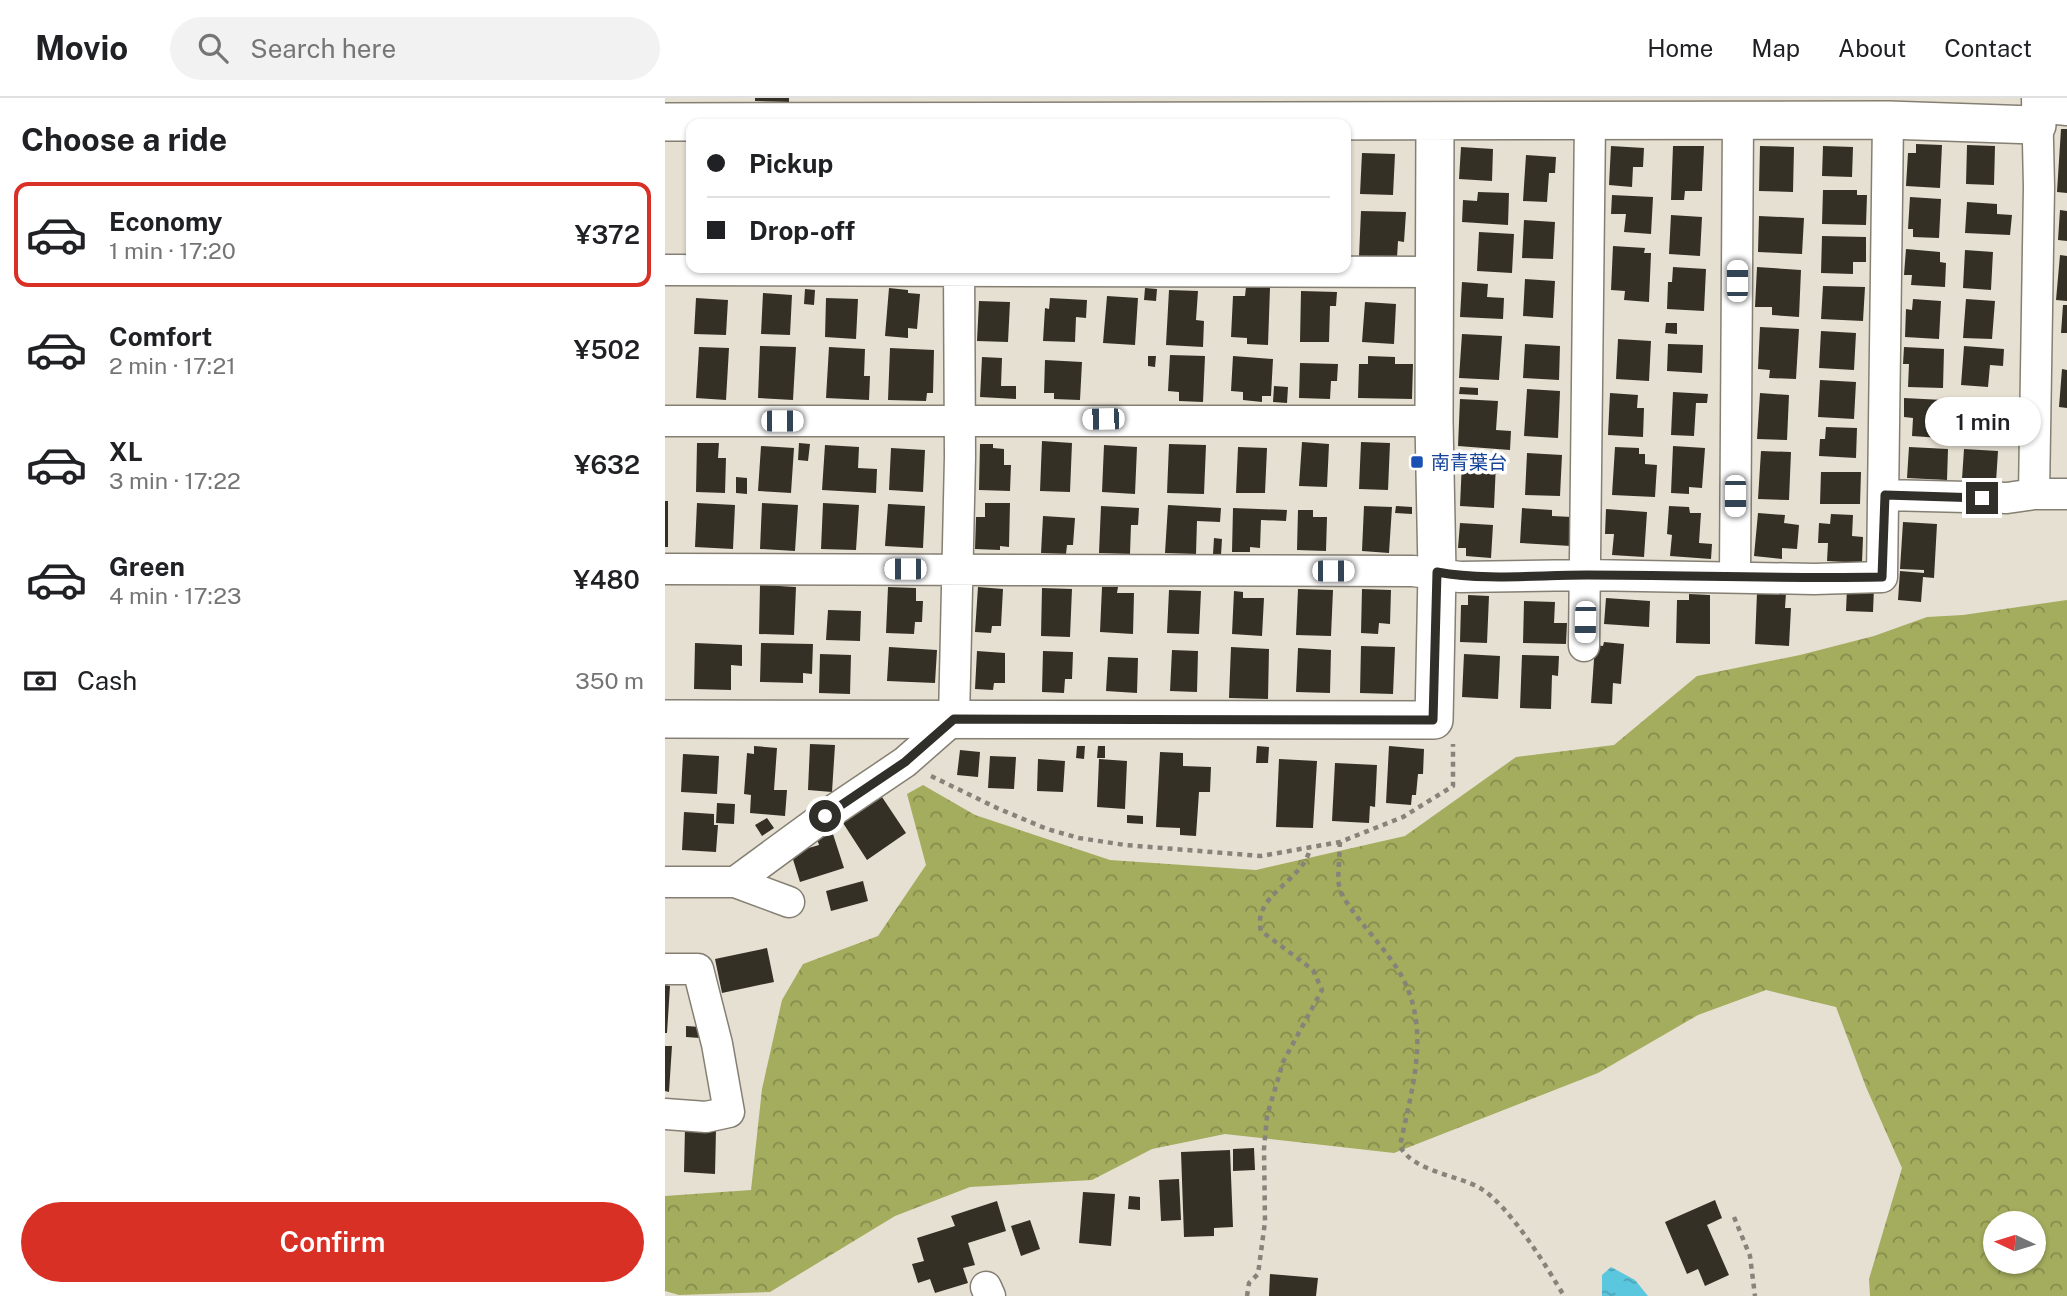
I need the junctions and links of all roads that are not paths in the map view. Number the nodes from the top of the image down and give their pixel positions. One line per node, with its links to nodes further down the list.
1 (1435, 109): 3 (street); 5 (street); 13 (street)
2 (2044, 110): 7 (street); 18 (street)
3 (959, 114): 4 (street)
4 (775, 119)
5 (1590, 120): 6 (street); 24 (street)
6 (1738, 120): 7 (street); 25 (street)
7 (1888, 120): 20 (street)
8 (686, 121): 9 (street)
9 (665, 122)
10 (665, 270): 11 (street)
11 (686, 270)
12 (1351, 272): 13 (street)
13 (1434, 272): 16 (street)
14 (959, 273): 17 (street)
15 (665, 421): 17 (street)
16 (1434, 421): 17 (street); 23 (street)
17 (958, 422): 22 (street)
18 (2034, 494): 19 (street); 20 (street)
19 (2067, 494)
20 (1885, 495): 25 (street)
21 (665, 569): 22 (street)
22 (958, 569): 23 (street); 28 (street)
23 (1437, 572): 24 (street); 28 (street)
24 (1586, 575): 25 (street); 26 (street)
25 (1735, 576)
26 (1584, 646)
27 (665, 719): 28 (street)
28 (954, 719): 30 (street)
29 (665, 882): 30 (street)
30 (734, 882): 31 (street)
31 (789, 902)
32 (665, 968): 33 (street)
33 (665, 1114)

